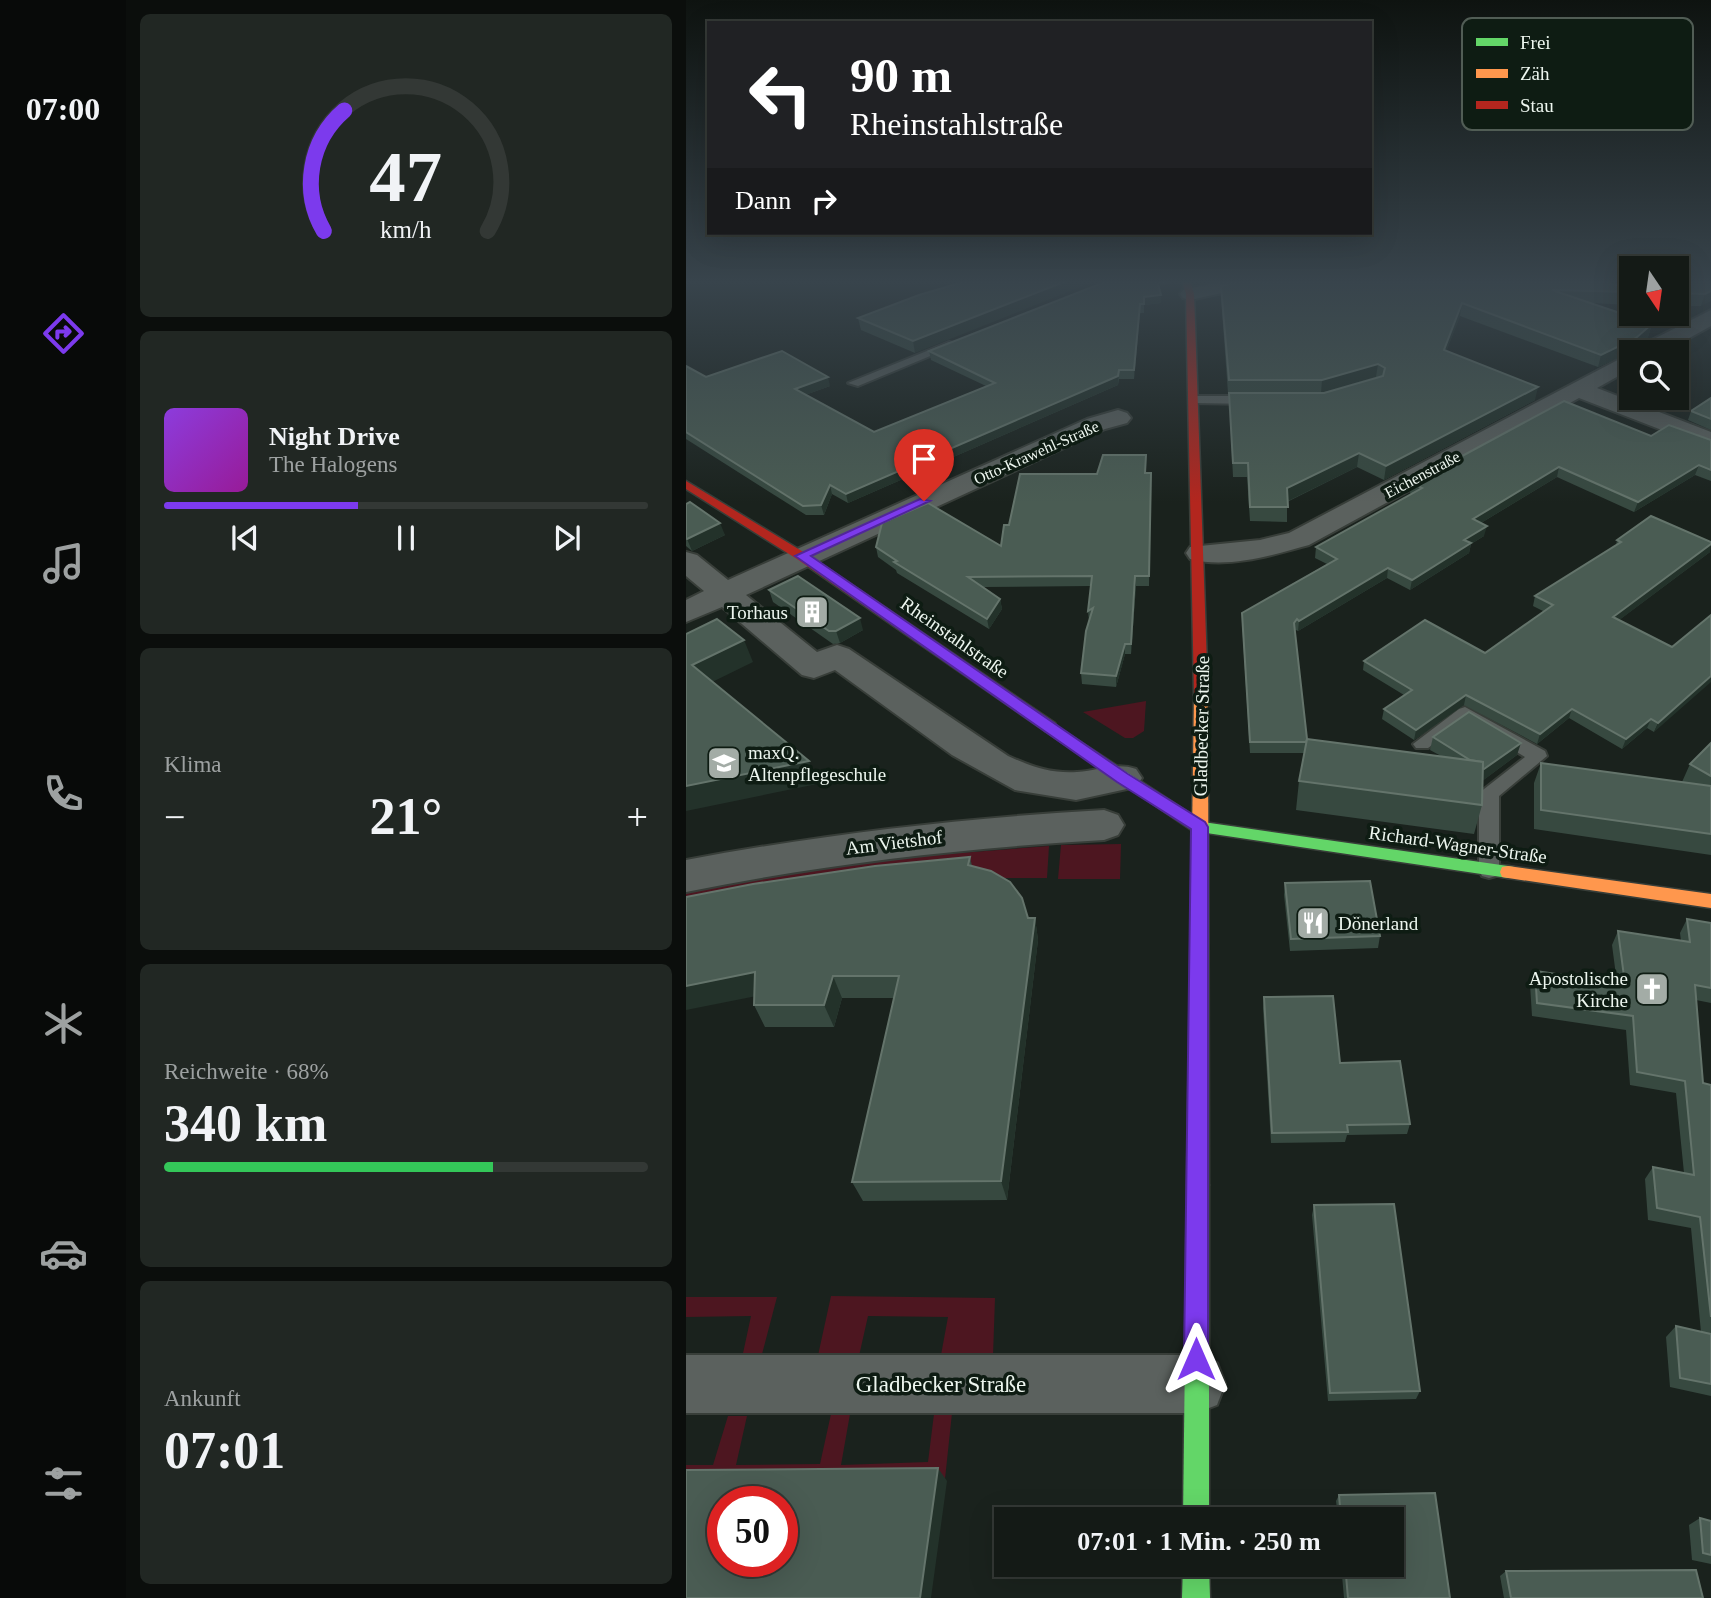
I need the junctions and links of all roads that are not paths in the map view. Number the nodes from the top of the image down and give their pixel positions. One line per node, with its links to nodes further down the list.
1 (926, 355): 4 (lane)
2 (1193, 355): 6 (main road, Gladbecker Straße)
3 (1619, 366): 5 (street, Eichenstraße)
4 (854, 383)
5 (1577, 389): 9 (street); 11 (street, Eichenstraße)
6 (1196, 400): 7 (lane); 11 (main road, Gladbecker Straße)
7 (1265, 400)
8 (1118, 418): 12 (street, Otto-Krawehl-Straße)
9 (1711, 442)
10 (686, 484): 12 (main road, Rheinstahlstraße)
11 (1201, 553): 19 (main road, Gladbecker Straße)
12 (802, 556): 14 (street); 17 (main road, Rheinstahlstraße)
13 (686, 561): 14 (street)
14 (732, 599): 15 (street); 17 (street)
15 (686, 612)
16 (1422, 744): 20 (lane)
17 (1123, 778): 19 (main road, Rheinstahlstraße)
18 (1104, 825): 21 (street, Am Vietshof)
19 (1199, 827): 20 (main road, Richard-Wagner-Straße); 24 (main road, Gladbecker Straße)
20 (1489, 870): 22 (main road, Richard-Wagner-Straße)
21 (686, 876)
22 (1711, 901)
23 (686, 1384): 24 (street, Gladbecker Straße)
24 (1196, 1384): 25 (main road, Gladbecker Straße)
25 (1196, 1507)
26 (1196, 1577): 27 (main road)
27 (1196, 1598)

